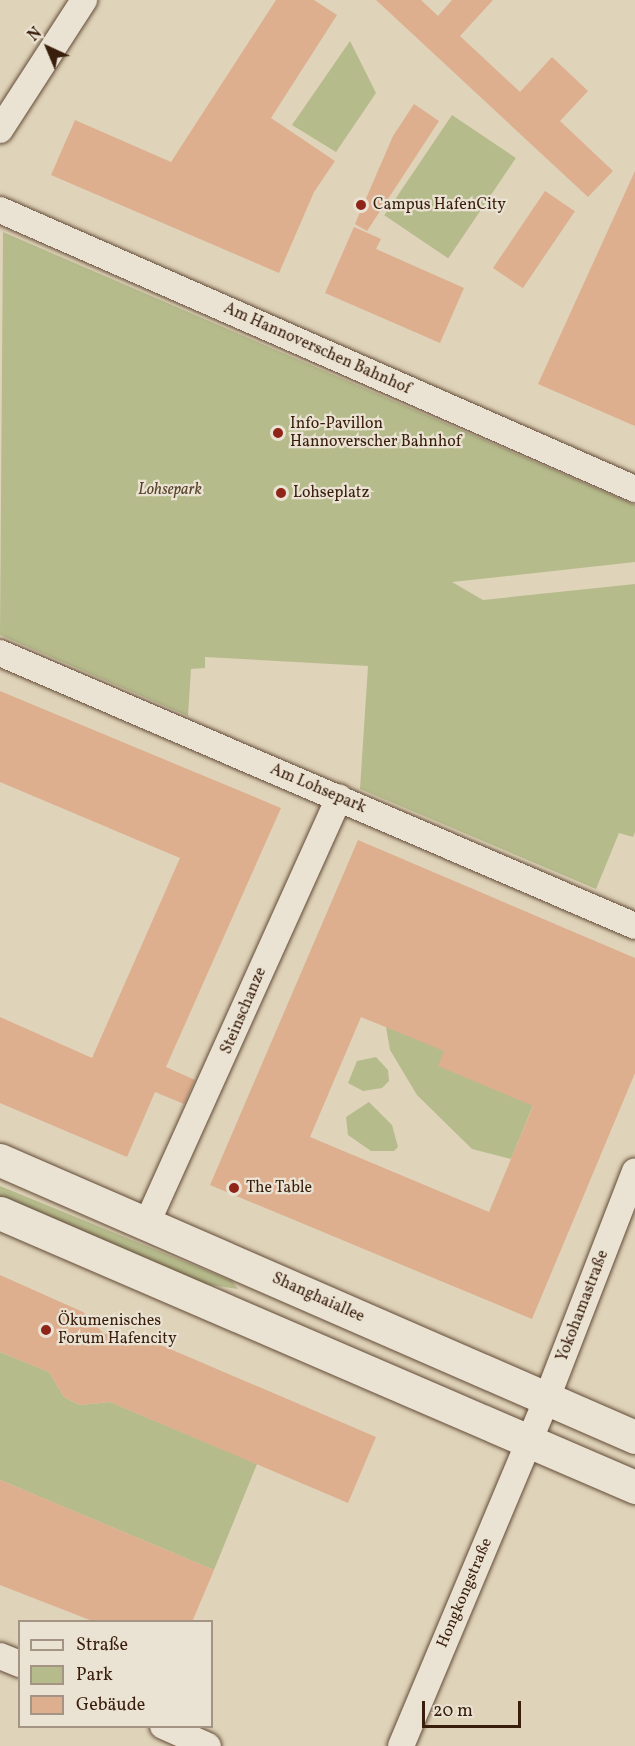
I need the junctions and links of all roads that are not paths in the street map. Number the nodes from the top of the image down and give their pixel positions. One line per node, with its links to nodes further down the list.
1 (84, 0): 2 (street)
2 (0, 130)
3 (0, 210): 4 (street, Am Hannoverschen Bahnhof)
4 (635, 489)
5 (0, 652): 6 (street, Am Lohsepark)
6 (339, 797): 7 (street, Am Lohsepark); 11 (street, Steinschanze)
7 (635, 926)
8 (0, 1160): 11 (main road, Shanghaiallee)
9 (635, 1171): 12 (street, Yokohamastraße)
10 (0, 1213): 14 (main road)
11 (147, 1223): 12 (main road, Shanghaiallee)
12 (547, 1398): 13 (main road, Shanghaiallee); 14 (street, Yokohamastraße)
13 (635, 1437)
14 (529, 1440): 15 (main road); 20 (street, Hongkongstraße)
15 (635, 1487)
16 (0, 1656): 17 (street)
17 (18, 1663)
18 (168, 1728): 19 (street)
19 (208, 1746)
20 (401, 1746)

